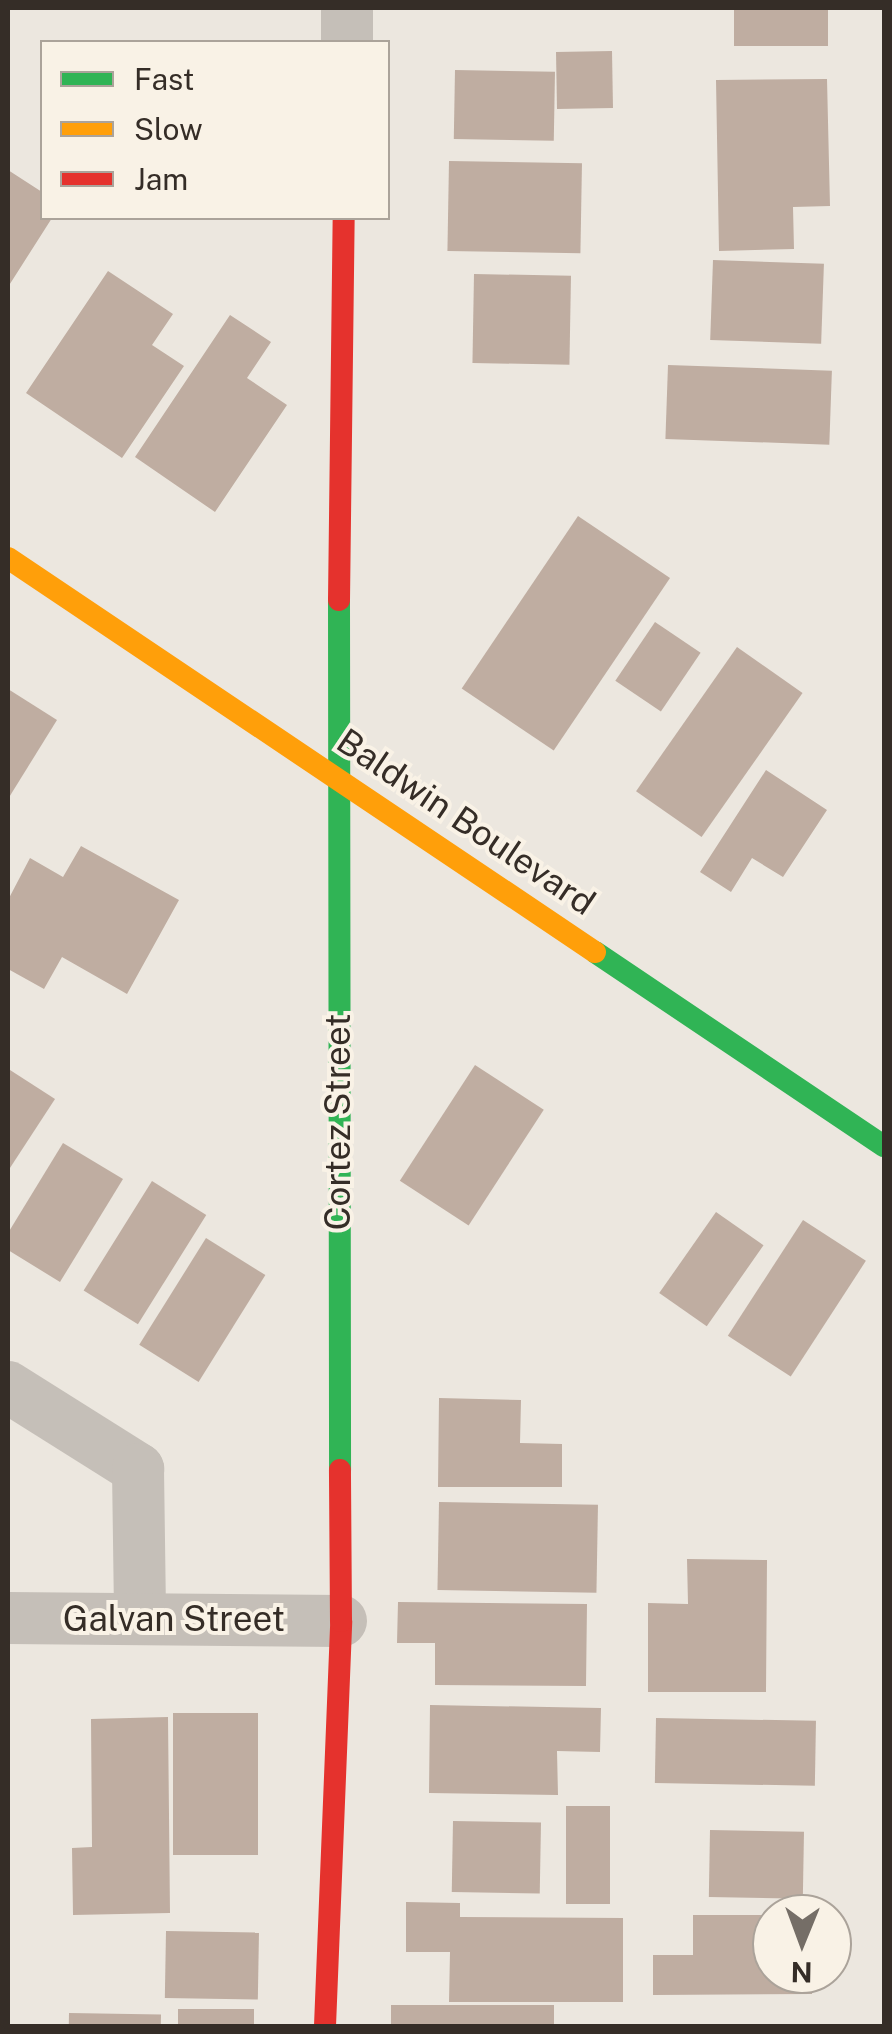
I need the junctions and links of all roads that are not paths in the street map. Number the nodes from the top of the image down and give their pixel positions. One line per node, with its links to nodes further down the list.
1 (347, 8): 2 (street)
2 (347, 40)
3 (344, 220): 5 (street, Cortez Street)
4 (8, 558): 5 (street, Baldwin Boulevard)
5 (336, 776): 6 (street, Baldwin Boulevard); 10 (street, Cortez Street)
6 (884, 1146)
7 (8, 1386): 9 (street)
8 (8, 1618): 9 (street, Galvan Street)
9 (140, 1619): 10 (street, Galvan Street)
10 (341, 1621): 11 (street, Cortez Street)
11 (324, 2026)

